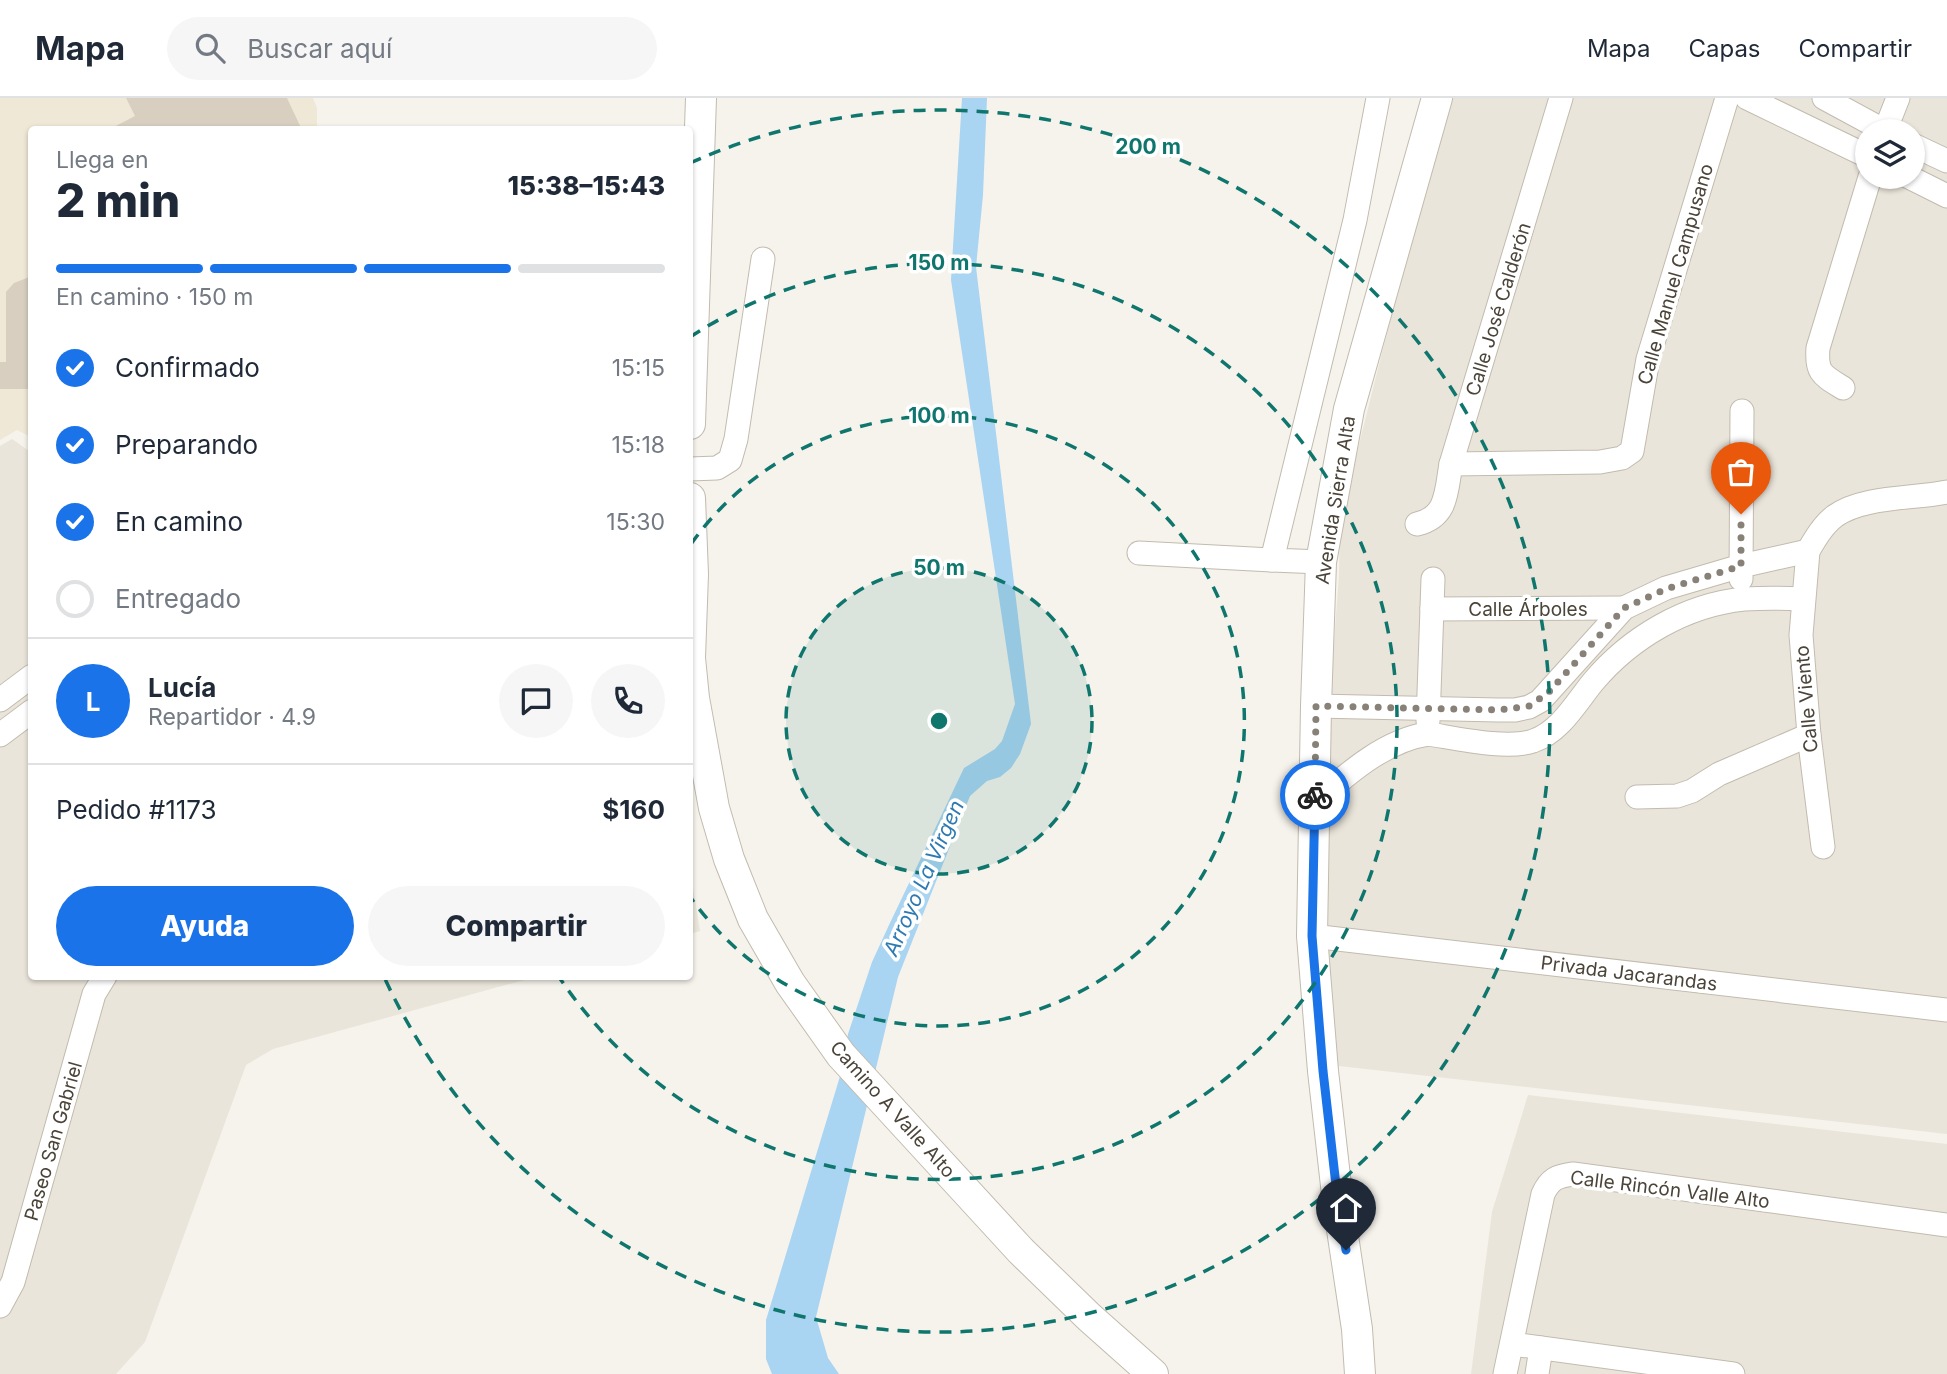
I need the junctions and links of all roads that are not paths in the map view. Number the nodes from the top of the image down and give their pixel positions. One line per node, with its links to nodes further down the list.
1 (701, 98): 18 (street)
2 (1378, 98): 27 (street)
3 (1437, 98): 28 (street, Avenida Sierra Alta)
4 (1561, 98): 21 (street, Calle José Calderón)
5 (1727, 98): 21 (street, Calle Manuel Campusano)
6 (1747, 98): 11 (street)
7 (1825, 98): 9 (street)
8 (1898, 98): 10 (street)
9 (1863, 119)
10 (1890, 119)
11 (1855, 150)
12 (1925, 151): 13 (street)
13 (1947, 161)
14 (1925, 185): 16 (street)
15 (1866, 189): 19 (street)
16 (1947, 196)
17 (764, 259): 22 (street)
18 (693, 336)
19 (1843, 388)
20 (1742, 411): 29 (street)
21 (1451, 464): 24 (street, Calle José Calderón)
22 (693, 469)
23 (1947, 492): 25 (street)
24 (1426, 521)
25 (1808, 551): 29 (street); 31 (street, Calle Viento)
26 (1139, 553): 27 (street)
27 (1272, 560): 28 (street)
28 (1321, 562): 39 (street, Avenida Sierra Alta)
29 (1741, 566): 32 (street); 33 (street)
30 (1433, 579): 34 (street)
31 (1802, 599): 32 (street); 45 (street, Calle Viento)
32 (1741, 600): 41 (street)
33 (1624, 608): 34 (street, Calle Árboles); 37 (street)
34 (1433, 609): 40 (street)
35 (28, 679): 38 (street)
36 (693, 688): 56 (street, Camino A Valle Alto)
37 (1548, 693): 40 (street); 41 (street)
38 (0, 700)
39 (1316, 706): 40 (street); 47 (street, Avenida Sierra Alta)
40 (1429, 708): 43 (street)
41 (1570, 712): 43 (street)
42 (28, 714): 44 (street)
43 (1428, 734): 47 (street)
44 (0, 735)
45 (1809, 736): 46 (street); 48 (street, Calle Viento)
46 (1637, 797)
47 (1315, 802): 49 (street, Avenida Sierra Alta)
48 (1823, 847)
49 (1312, 936): 51 (street, Privada Jacarandas); 57 (street, Avenida Sierra Alta)
50 (103, 980): 53 (street, Paseo San Gabriel)
51 (1947, 1010)
52 (1947, 1225): 54 (street, Calle Rincón Valle Alto)
53 (0, 1306)
54 (1513, 1344): 55 (street); 58 (street, Calle Rincón Valle Alto)
55 (1541, 1348): 59 (street); 60 (street)
56 (1153, 1374)
57 (1360, 1374)
58 (1506, 1374)
59 (1536, 1374)
60 (1733, 1374)

